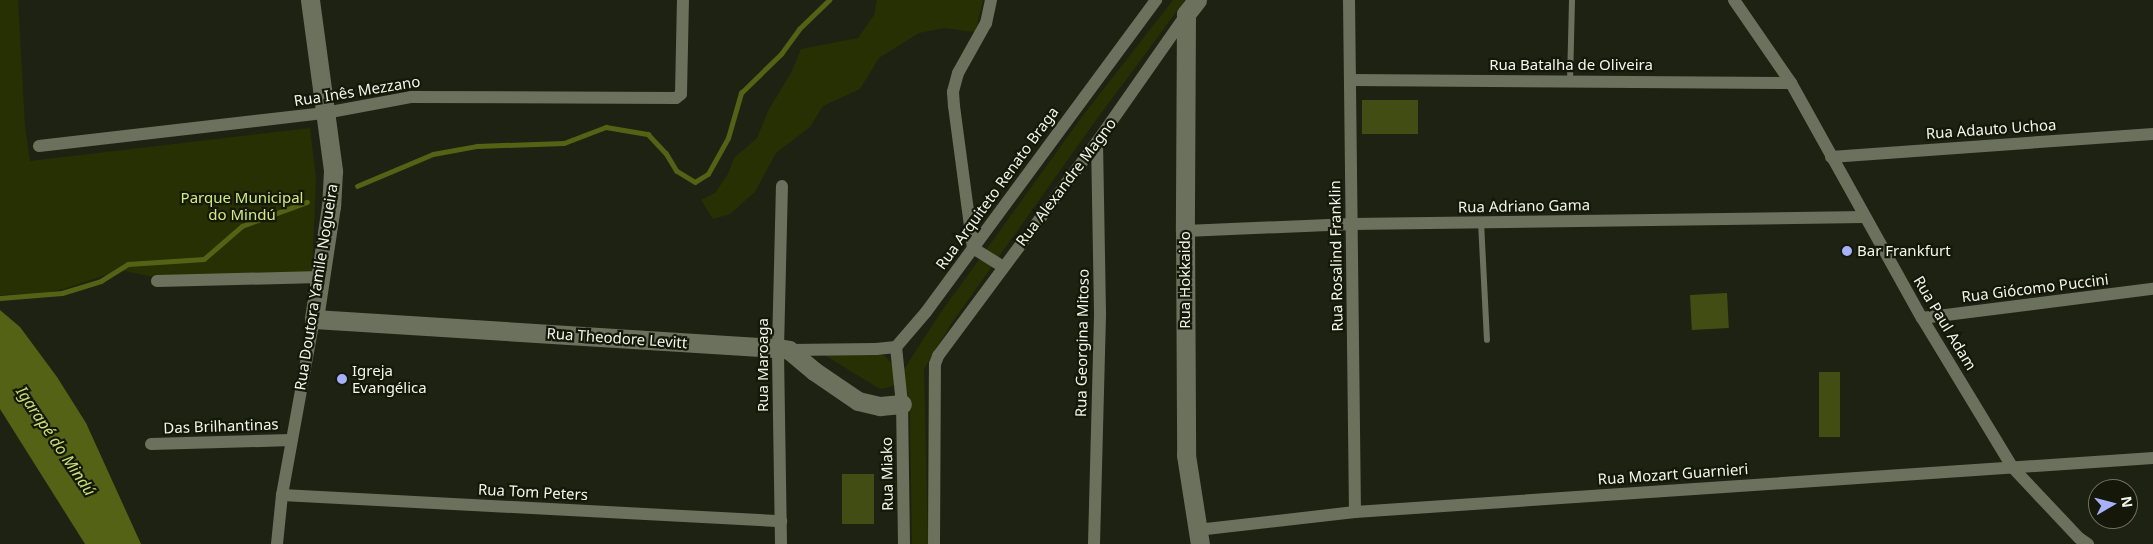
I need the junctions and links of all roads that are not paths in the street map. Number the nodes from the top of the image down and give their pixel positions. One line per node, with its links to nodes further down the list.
1 (310, 0): 13 (street, Rua Doutora Yamile Nogueira)
2 (683, 0): 13 (street, Rua Inês Mezzano)
3 (991, 0): 23 (street)
4 (1156, 0): 23 (street, Rua Arquiteto Renato Braga)
5 (1348, 0): 10 (street, Rua Rosalind Franklin)
6 (1572, 0): 11 (lane)
7 (1734, 0): 8 (street); 12 (street, Rua Paul Adam)
8 (1739, 0)
9 (1192, 7): 15 (street, Rua Alexandre Magno); 22 (street, Rua Hokkaido)
10 (1351, 80): 11 (street, Rua Batalha de Oliveira); 21 (street, Rua Rosalind Franklin)
11 (1570, 82): 12 (street, Rua Batalha de Oliveira)
12 (1791, 83): 17 (street, Rua Paul Adam)
13 (325, 114): 16 (street, Rua Inês Mezzano); 25 (street, Rua Doutora Yamile Nogueira)
14 (2153, 134): 17 (street, Rua Adauto Uchoa)
15 (1097, 142): 24 (street, Rua Alexandre Magno); 46 (street, Rua Georgina Mitoso)
16 (39, 146)
17 (1832, 157): 19 (street, Rua Paul Adam)
18 (782, 186): 32 (street, Rua Maroaga)
19 (1864, 217): 20 (street, Rua Adriano Gama); 28 (street, Rua Paul Adam)
20 (1481, 222): 21 (street, Rua Adriano Gama); 30 (lane)
21 (1352, 224): 22 (street, Rua Adriano Gama); 39 (street, Rua Rosalind Franklin)
22 (1185, 232): 41 (street, Rua Hokkaido)
23 (973, 248): 24 (street); 31 (street, Rua Arquiteto Renato Braga)
24 (1003, 267): 45 (street, Rua Alexandre Magno)
25 (320, 278): 26 (street); 29 (street, Rua Doutora Yamile Nogueira)
26 (157, 281)
27 (2153, 289): 28 (street, Rua Giócomo Puccini)
28 (1922, 318): 37 (street, Rua Paul Adam)
29 (314, 319): 32 (street, Rua Theodore Levitt); 34 (street, Rua Doutora Yamile Nogueira)
30 (1487, 340)
31 (896, 347): 32 (street); 33 (street)
32 (784, 349): 33 (street); 40 (street, Rua Maroaga)
33 (902, 404): 44 (street, Rua Miako)
34 (291, 440): 35 (street, Das Brilhantinas); 38 (street, Rua Doutora Yamile Nogueira)
35 (151, 444)
36 (2153, 458): 37 (street, Rua Mozart Guarnieri)
37 (2013, 468): 39 (street, Rua Mozart Guarnieri); 47 (street, Rua Paul Adam)
38 (282, 495): 40 (street, Rua Tom Peters); 42 (street, Rua Doutora Yamile Nogueira)
39 (1355, 512): 41 (street, Rua Mozart Guarnieri)
40 (781, 521): 43 (street, Rua Maroaga)
41 (1198, 537)
42 (277, 544)
43 (781, 544)
44 (904, 544)
45 (934, 544)
46 (1094, 544)
47 (2088, 544)

